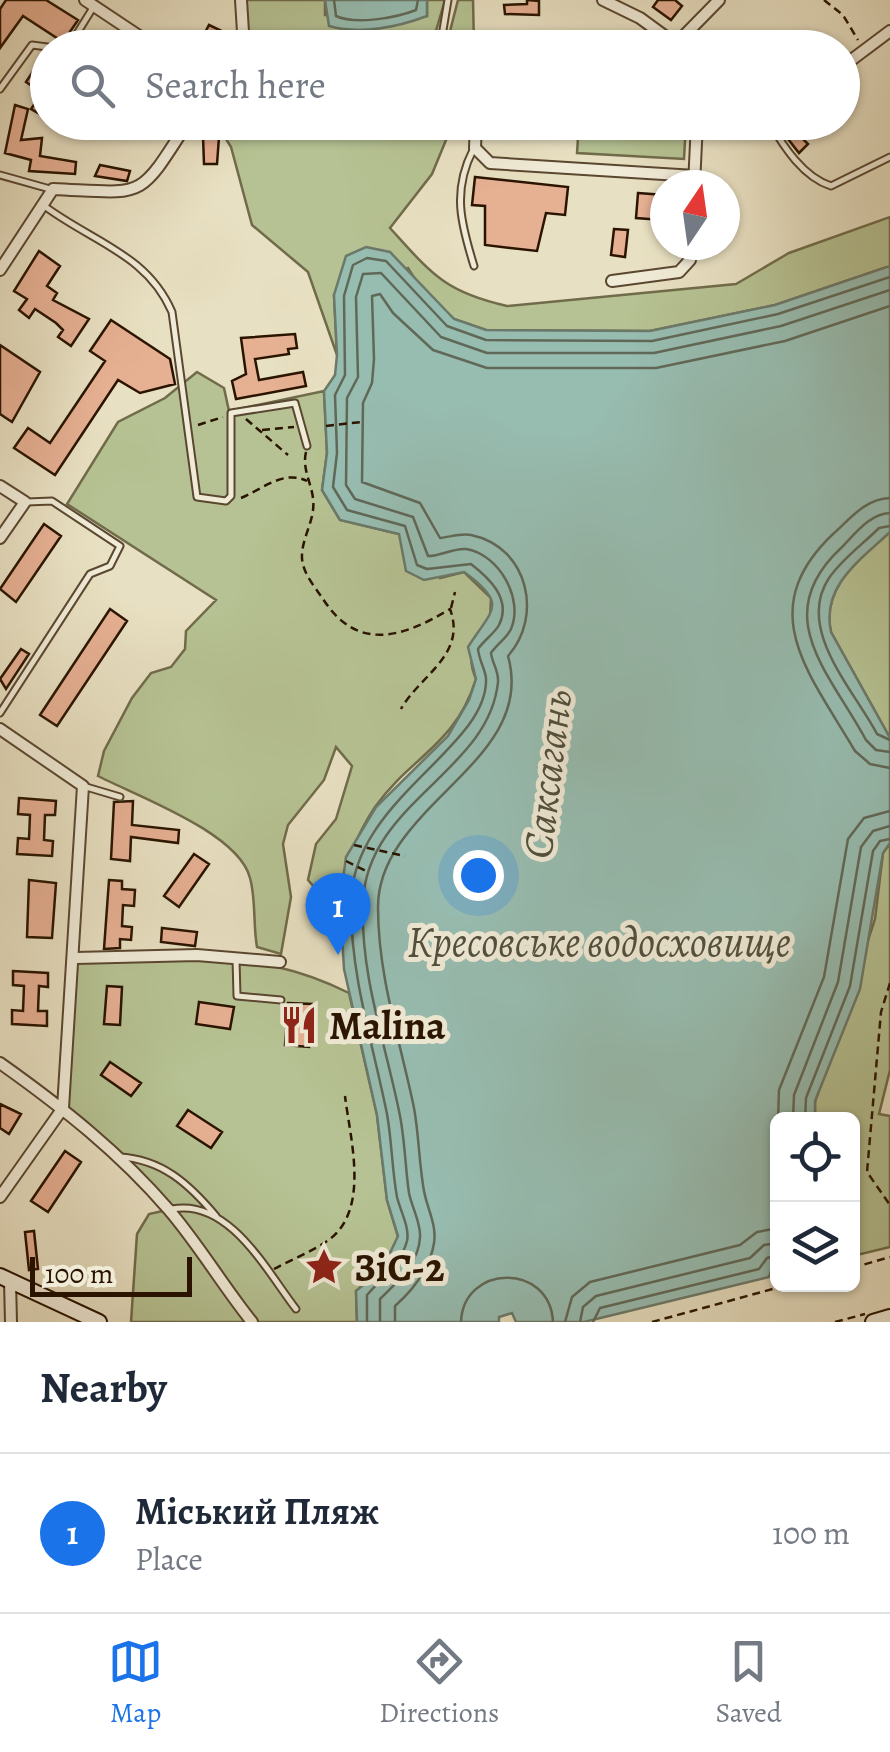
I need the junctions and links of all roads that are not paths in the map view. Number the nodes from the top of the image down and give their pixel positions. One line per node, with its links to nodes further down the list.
1 (241, 0): 8 (street)
2 (448, 0): 9 (lane)
3 (603, 0): 10 (street)
4 (719, 0): 11 (street)
5 (89, 3): 6 (lane); 7 (street)
6 (76, 30)
7 (129, 30)
8 (243, 30)
9 (443, 30)
10 (651, 30)
11 (692, 30)
12 (889, 32): 14 (street)
13 (30, 48): 15 (lane)
14 (860, 54)
15 (0, 89)
16 (177, 140): 25 (street)
17 (475, 140): 20 (street)
18 (696, 140): 22 (street)
19 (780, 140): 21 (lane)
20 (474, 148): 24 (street); 28 (lane)
21 (890, 157)
22 (695, 170)
23 (0, 175): 25 (lane)
24 (650, 178)
25 (53, 189): 26 (street)
26 (44, 205): 29 (street); 31 (lane)
27 (690, 260): 30 (street)
28 (474, 266)
29 (0, 270)
30 (612, 281)
31 (307, 446)
32 (0, 486): 33 (street)
33 (24, 502): 34 (street); 35 (lane)
34 (0, 538)
35 (0, 713)
36 (0, 729): 37 (street)
37 (83, 786): 38 (lane); 39 (street)
38 (120, 798)
39 (76, 958): 40 (street); 44 (street)
40 (236, 960): 41 (street); 42 (lane)
41 (280, 962)
42 (281, 1000)
43 (0, 1063): 44 (street)
44 (63, 1108): 45 (street); 46 (street)
45 (119, 1157): 47 (street); 48 (lane)
46 (0, 1197)
47 (169, 1210): 48 (lane); 54 (street)
48 (218, 1218): 50 (lane)
49 (5, 1278): 52 (street); 53 (main road)
50 (296, 1308)
51 (890, 1317): 55 (main road)
52 (11, 1322)
53 (99, 1322)
54 (252, 1322)
55 (874, 1322)

